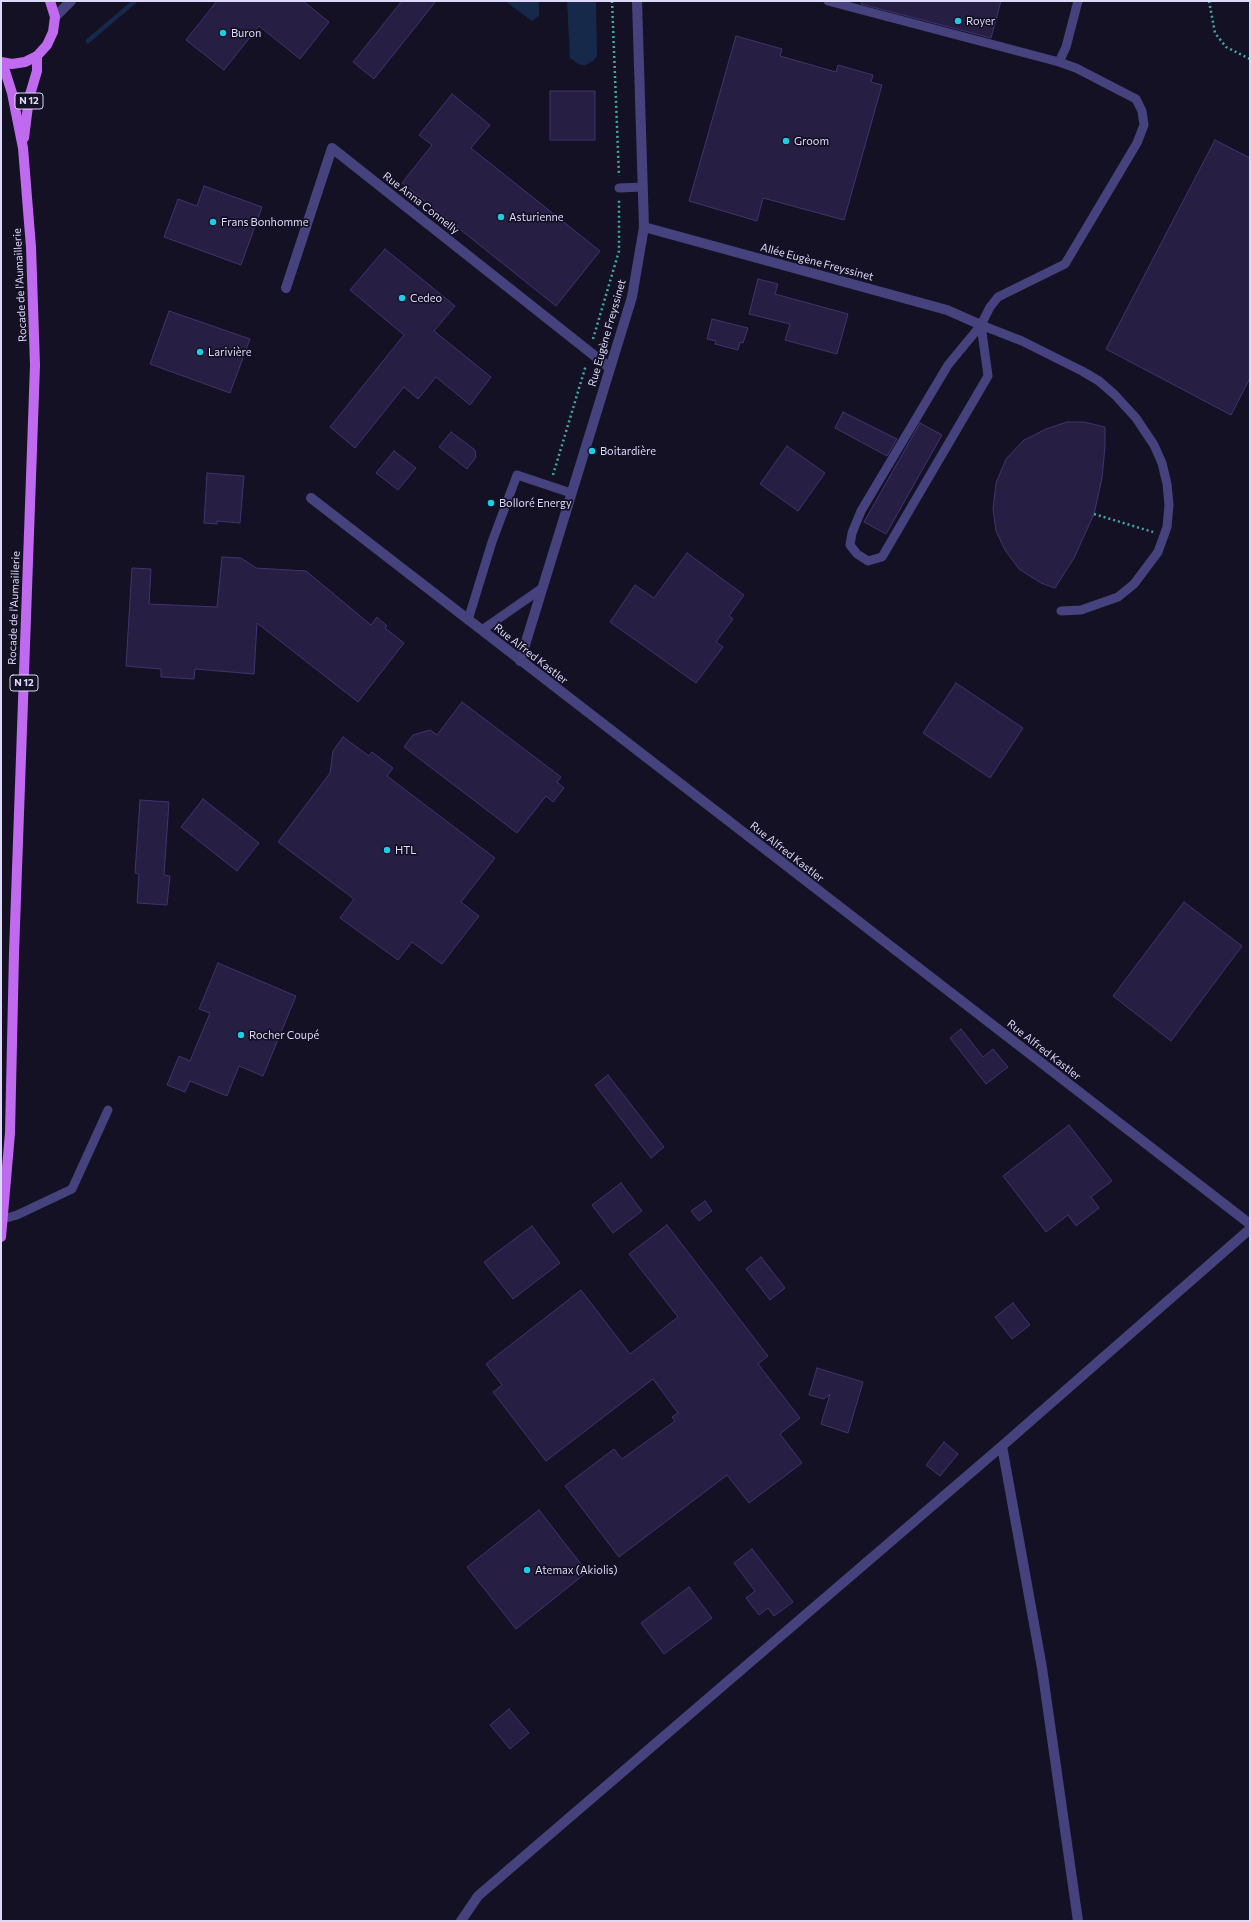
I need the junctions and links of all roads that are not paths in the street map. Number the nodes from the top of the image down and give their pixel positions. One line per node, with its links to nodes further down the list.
1 (50, 1): 6 (main road)
2 (71, 1): 6 (street)
3 (637, 1): 11 (street, Rue Eugène Freyssinet)
4 (828, 1): 8 (lane)
5 (1078, 1): 8 (lane)
6 (55, 17): 7 (main road)
7 (36, 56): 9 (main road); 10 (main road, Rocade de l'Aumaillerie / N 12)
8 (1059, 62): 15 (lane)
9 (1, 64): 10 (main road, Rocade de l'Aumaillerie / N 12)
10 (23, 148): 25 (main road, Rocade de l'Aumaillerie / N 12)
11 (643, 187): 12 (lane); 13 (street, Rue Eugène Freyssinet)
12 (619, 188)
13 (644, 227): 15 (street, Allée Eugène Freyssinet); 16 (street, Rue Eugène Freyssinet)
14 (286, 288): 16 (street, Rue Anna Connelly)
15 (981, 325): 15 (lane); 20 (lane)
16 (610, 368): 17 (street, Rue Eugène Freyssinet)
17 (571, 493): 19 (street, Rue Eugène Freyssinet); 21 (lane)
18 (310, 498): 21 (street, Rue Alfred Kastler)
19 (541, 589): 22 (lane); 23 (street, Rue Eugène Freyssinet)
20 (1061, 611)
21 (468, 620): 22 (street, Rue Alfred Kastler)
22 (482, 630): 23 (street, Rue Alfred Kastler)
23 (520, 661): 26 (street, Rue Alfred Kastler)
24 (108, 1110): 25 (lane)
25 (2, 1219): 28 (main road, Rocade de l'Aumaillerie / N 12)
26 (1250, 1224)
27 (1250, 1229): 29 (street)
28 (1, 1237)
29 (1002, 1446): 30 (street); 31 (street)
30 (461, 1921)
31 (1078, 1921)

